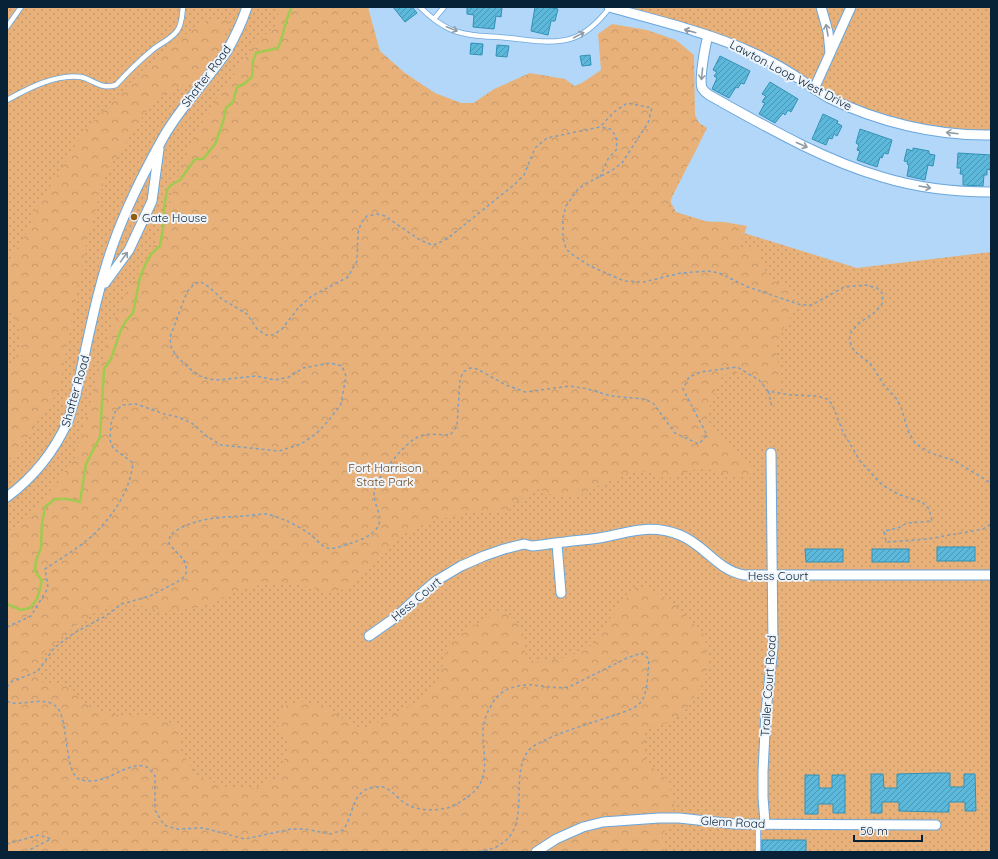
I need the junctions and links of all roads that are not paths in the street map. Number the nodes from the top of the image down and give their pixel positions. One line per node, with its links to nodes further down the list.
1 (21, 7): 10 (lane)
2 (183, 7): 14 (lane)
3 (247, 7): 16 (street, Shafter Road)
4 (420, 7): 9 (lane)
5 (444, 7): 9 (lane)
6 (609, 7): 9 (lane, one-way to 6); 11 (street, Lawton Loop West Drive, one-way to 6)
7 (821, 7): 12 (street, one-way to 7)
8 (851, 7): 12 (street)
9 (434, 19)
10 (7, 27)
11 (708, 36): 13 (street, Lawton Loop West Drive); 17 (street, one-way to 17)
12 (830, 54): 13 (street)
13 (814, 89): 15 (street, Lawton Loop West Drive, one-way to 13)
14 (7, 100)
15 (991, 135)
16 (160, 143): 18 (street, Shafter Road); 18 (street, Shafter Road, one-way to 16)
17 (991, 192)
18 (101, 289): 20 (street, Shafter Road)
19 (771, 453): 22 (street, Trailer Court Road)
20 (7, 497)
21 (557, 544): 22 (street, Hess Court); 24 (street); 25 (street, Hess Court)
22 (772, 575): 23 (street, Hess Court); 26 (street, Trailer Court Road)
23 (991, 575)
24 (561, 593)
25 (369, 636)
26 (762, 823): 27 (street, Glenn Road); 28 (street, Glenn Road); 29 (lane)
27 (936, 826)
28 (536, 852)
29 (758, 852)

